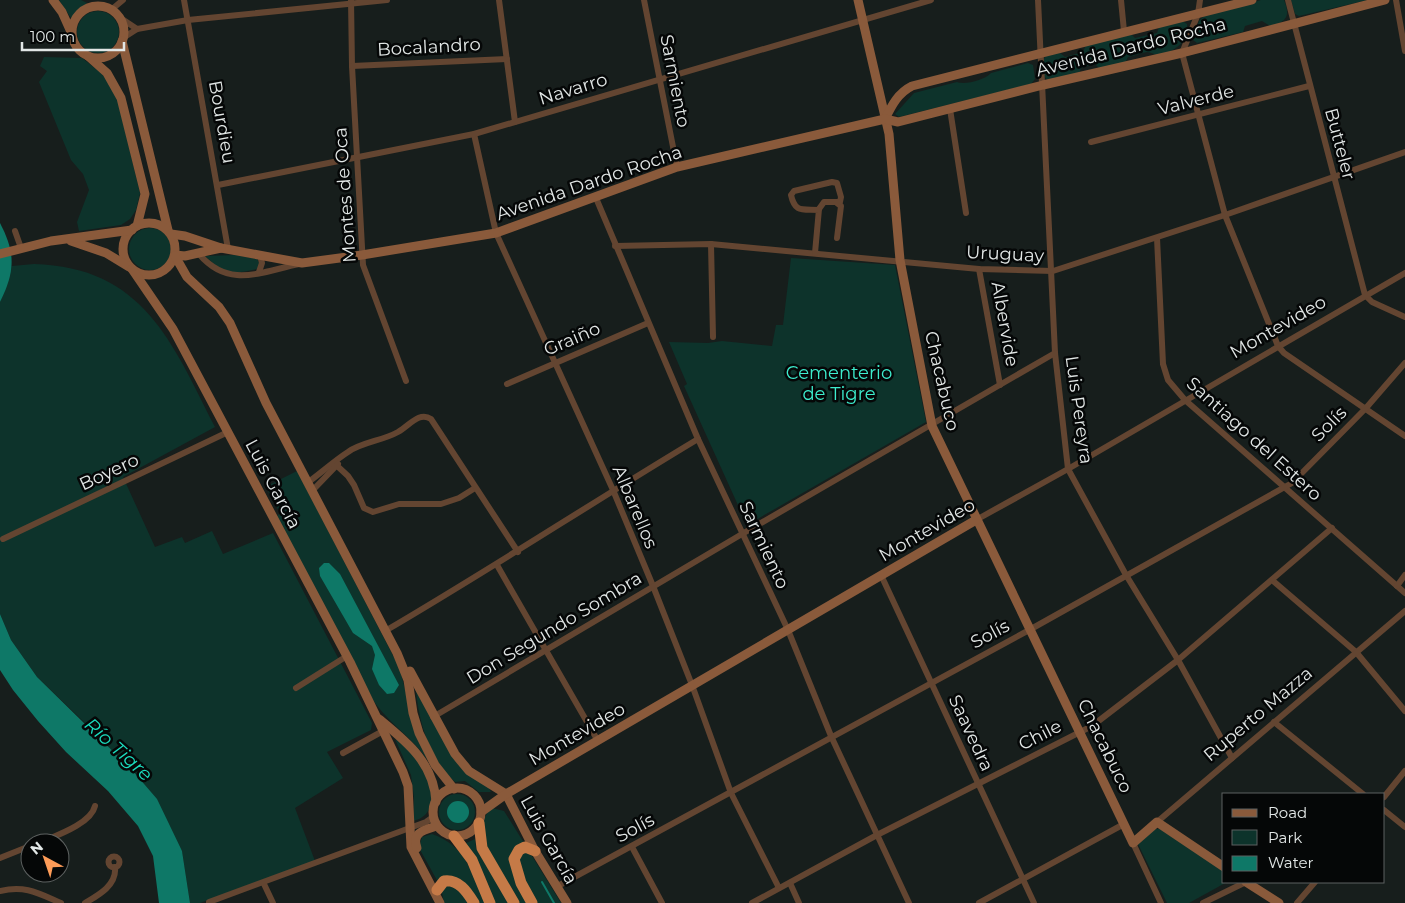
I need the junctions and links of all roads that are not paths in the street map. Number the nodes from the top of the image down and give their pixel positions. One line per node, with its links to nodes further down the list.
1 (53, 0): 26 (main road)
2 (89, 0): 18 (main road)
3 (123, 0): 18 (street)
4 (184, 0): 21 (street, Bourdieu)
5 (387, 0): 17 (street)
6 (499, 0): 32 (street)
7 (644, 0): 34 (street, Sarmiento)
8 (858, 0): 22 (main road, Chacabuco)
9 (931, 0): 22 (street, Navarro)
10 (1038, 0): 30 (street, Luis Pereyra)
11 (1121, 0): 25 (street)
12 (1200, 0): 19 (street)
13 (1252, 0): 19 (main road, Avenida Dardo Rocha)
14 (1288, 0): 23 (street, Butteler)
15 (1385, 0): 23 (main road, Avenida Dardo Rocha)
16 (1396, 0): 28 (street)
17 (351, 2): 21 (street); 33 (street, Montes de Oca)
18 (109, 9): 20 (main road); 26 (main road)
19 (1198, 14): 25 (main road, Avenida Dardo Rocha); 29 (street)
20 (119, 17): 24 (street); 27 (main road)
21 (188, 20): 24 (street); 47 (street, Bourdieu)
22 (863, 20): 34 (street, Navarro); 39 (main road, Chacabuco)
23 (1293, 23): 29 (main road, Avenida Dardo Rocha); 36 (street, Butteler)
24 (137, 29): 27 (street)
25 (1124, 32): 30 (main road, Avenida Dardo Rocha)
26 (72, 37): 31 (main road)
27 (123, 40): 31 (main road); 55 (main road)
28 (1405, 51)
29 (1182, 53): 35 (main road, Avenida Dardo Rocha); 38 (street)
30 (1040, 54): 35 (street, Luis Pereyra); 39 (main road, Avenida Dardo Rocha)
31 (86, 55): 53 (main road)
32 (507, 59): 33 (street, Bocalandro); 40 (street)
33 (352, 66): 44 (street, Montes de Oca)
34 (659, 78): 40 (street, Navarro); 45 (street, Sarmiento)
35 (1043, 85): 37 (main road, Avenida Dardo Rocha); 74 (street, Luis Pereyra)
36 (1309, 86): 38 (street, Valverde); 46 (street, Butteler)
37 (950, 108): 39 (main road, Avenida Dardo Rocha); 51 (street)
38 (1199, 115): 42 (street, Valverde); 52 (street)
39 (885, 119): 45 (main road, Avenida Dardo Rocha); 70 (main road, Chacabuco)
40 (515, 122): 41 (street, Navarro)
41 (474, 134): 44 (street, Navarro); 56 (street, Albarellos)
42 (1091, 142)
43 (1405, 152): 46 (street, Uruguay)
44 (357, 159): 47 (street, Navarro); 69 (street, Montes de Oca)
45 (677, 167): 48 (main road, Avenida Dardo Rocha)
46 (1333, 176): 52 (street, Uruguay); 77 (street, Butteler)
47 (218, 185): 63 (street, Bourdieu)
48 (596, 198): 56 (main road, Avenida Dardo Rocha); 61 (street, Sarmiento)
49 (837, 203): 50 (street); 50 (street); 57 (street)
50 (818, 210): 64 (street)
51 (966, 213)
52 (1225, 215): 58 (street, Uruguay); 81 (street)
53 (134, 228): 55 (main road); 59 (main road); 72 (main road)
54 (15, 231): 62 (street)
55 (169, 232): 63 (main road, Avenida Dardo Rocha); 67 (main road)
56 (496, 233): 69 (main road, Avenida Dardo Rocha); 83 (street, Albarellos)
57 (837, 238)
58 (1157, 238): 74 (street, Uruguay); 88 (street, Santiago del Estero)
59 (64, 240): 62 (main road); 72 (main road, Luis García)
60 (711, 244): 61 (street, Uruguay); 64 (street, Uruguay); 80 (street)
61 (615, 246): 79 (street, Sarmiento)
62 (18, 249): 65 (main road)
63 (225, 249): 66 (main road, Avenida Dardo Rocha); 68 (main road, Avenida Dardo Rocha)
64 (815, 253): 70 (street, Uruguay)
65 (0, 254)
66 (199, 254): 67 (main road, Avenida Dardo Rocha); 75 (street, Avenida Dardo Rocha)
67 (175, 255): 72 (main road); 96 (main road, Luis García)
68 (260, 255): 71 (main road, Avenida Dardo Rocha); 75 (street)
69 (362, 255): 71 (main road, Avenida Dardo Rocha); 85 (street, Montes de Oca)
70 (900, 260): 73 (street, Uruguay); 90 (main road, Chacabuco)
71 (302, 263): 75 (street, Avenida Dardo Rocha)
72 (131, 268): 91 (main road, Luis García)
73 (980, 269): 74 (street, Uruguay); 87 (street, Albervide)
74 (1053, 271): 82 (street, Luis Pereyra)
75 (259, 272)
76 (1405, 273): 77 (street, Montevideo)
77 (1365, 295): 78 (street); 81 (street, Montevideo)
78 (1405, 317)
79 (648, 323): 83 (street, Graiño); 93 (street, Sarmiento)
80 (713, 336)
81 (1278, 346): 88 (street, Montevideo); 89 (street)
82 (1055, 353): 87 (street, Don Segundo Sombra); 95 (street, Luis Pereyra)
83 (554, 363): 86 (street, Graiño); 99 (street, Albarellos)
84 (1405, 363): 89 (street, Solís)
85 (406, 381)
86 (507, 384)
87 (1000, 385): 90 (street, Don Segundo Sombra)
88 (1185, 400): 95 (street, Montevideo); 97 (street, Santiago del Estero)
89 (1366, 408): 92 (street); 97 (street, Solís)
90 (932, 426): 100 (main road, Chacabuco); 102 (street, Don Segundo Sombra)
91 (228, 432): 103 (street, Boyero); 120 (main road, Luis García)
92 (1405, 436)
93 (698, 439): 99 (street); 102 (street, Sarmiento)
94 (336, 465): 96 (street); 98 (street); 98 (street)
95 (1068, 469): 100 (street, Montevideo); 107 (street, Luis Pereyra)
96 (309, 487): 116 (main road, Luis García)
97 (1285, 487): 101 (street, Santiago del Estero); 107 (street, Solís)
98 (475, 488): 104 (street)
99 (613, 490): 104 (street); 110 (street, Albarellos)
100 (976, 520): 106 (main road, Montevideo); 114 (main road, Chacabuco)
101 (1332, 528): 109 (street, Chile); 111 (street, Santiago del Estero)
102 (742, 534): 110 (street, Don Segundo Sombra); 115 (street, Sarmiento)
103 (3, 539)
104 (518, 552): 105 (street)
105 (497, 565): 116 (street); 118 (street)
106 (881, 575): 115 (main road, Montevideo); 122 (street, Saavedra)
107 (1126, 575): 114 (street, Solís); 121 (street, Luis Pereyra)
108 (1405, 575): 111 (street)
109 (1272, 580): 119 (street); 121 (street, Chile)
110 (654, 586): 118 (street, Don Segundo Sombra); 123 (street, Albarellos)
111 (1398, 586): 112 (street, Santiago del Estero)
112 (1405, 594)
113 (1405, 611): 119 (street, Ruperto Mazza)
114 (1030, 629): 122 (street, Solís); 130 (main road, Chacabuco)
115 (788, 630): 123 (main road, Montevideo); 131 (street, Sarmiento)
116 (385, 631): 117 (main road, Luis García)
117 (397, 652): 126 (main road, Luis García); 137 (main road, Luis García)
118 (546, 652): 126 (street, Don Segundo Sombra); 132 (street)
119 (1356, 652): 125 (street); 128 (street, Ruperto Mazza)
120 (347, 656): 124 (street); 127 (main road, Luis García)
121 (1178, 660): 130 (street, Chile); 134 (street, Luis Pereyra)
122 (931, 682): 131 (street, Solís); 136 (street, Saavedra)
123 (692, 685): 132 (main road, Montevideo); 138 (street, Albarellos)
124 (296, 688)
125 (1405, 711)
126 (433, 717): 140 (main road, Luis García)
127 (378, 718): 129 (main road, Luis García); 143 (main road, Luis García)
128 (1274, 722): 134 (street, Ruperto Mazza); 139 (street)
129 (383, 731): 133 (street); 153 (main road, Luis García)
130 (1080, 732): 136 (street, Chile); 151 (main road, Chacabuco)
131 (832, 736): 138 (street, Solís); 157 (street, Sarmiento)
132 (598, 741): 140 (main road, Montevideo)
133 (343, 752)
134 (1232, 758): 150 (street, Ruperto Mazza)
135 (1405, 771): 141 (street)
136 (978, 784): 157 (street, Chile); 166 (street, Saavedra)
137 (454, 789): 142 (main road); 143 (main road)
138 (730, 793): 160 (street, Solís); 173 (street, Albarellos)
139 (1362, 793)
140 (506, 794): 142 (main road, Montevideo); 144 (main road, Montevideo); 147 (main road, Luis García)
141 (1385, 796)
142 (476, 797): 149 (main road)
143 (436, 802): 148 (main road)
144 (492, 803): 147 (main road); 149 (main road, Montevideo)
145 (95, 806): 156 (street)
146 (1385, 811): 154 (street)
147 (514, 812): 162 (main road, Luis García)
148 (433, 817): 152 (main road); 153 (street)
149 (480, 817): 158 (main road); 183 (highway)
150 (1156, 822): 159 (main road, Ruperto Mazza); 164 (main road)
151 (1124, 824): 159 (main road, Chacabuco); 166 (street)
152 (437, 826): 155 (main road); 158 (main road)
153 (409, 827): 155 (street); 171 (street); 180 (main road, Luis García)
154 (1405, 827)
155 (421, 831): 175 (main road, Luis García)
156 (63, 833)
157 (877, 835): 167 (street, Chile); 189 (street, Sarmiento)
158 (454, 836): 182 (highway)
159 (1132, 843): 192 (street, Chacabuco)
160 (632, 847): 172 (street, Solís); 186 (street)
161 (20, 850): 163 (street)
162 (535, 852): 172 (main road, Luis García); 184 (highway)
163 (0, 858)
164 (1222, 866)
165 (115, 868): 178 (street)
166 (1022, 880): 190 (street); 191 (street, Saavedra)
167 (790, 883): 173 (street, Chile); 188 (street)
168 (1244, 883): 193 (street)
169 (1248, 883): 194 (main road)
170 (1315, 883): 195 (street)
171 (264, 884): 176 (street); 179 (street)
172 (556, 887): 185 (main road, Luis García)
173 (779, 888): 187 (street, Chile)
174 (1, 890): 177 (street)
175 (437, 890): 180 (main road, Luis García); 181 (highway)
176 (209, 902)
177 (61, 903)
178 (85, 903)
179 (273, 903)
180 (440, 903)
181 (474, 903)
182 (490, 903)
183 (514, 903)
184 (532, 903)
185 (567, 903)
186 (662, 903)
187 (752, 903)
188 (799, 903)
189 (909, 903)
190 (979, 903)
191 (1034, 903)
192 (1161, 903)
193 (1203, 903)
194 (1279, 903)
195 (1297, 903)

